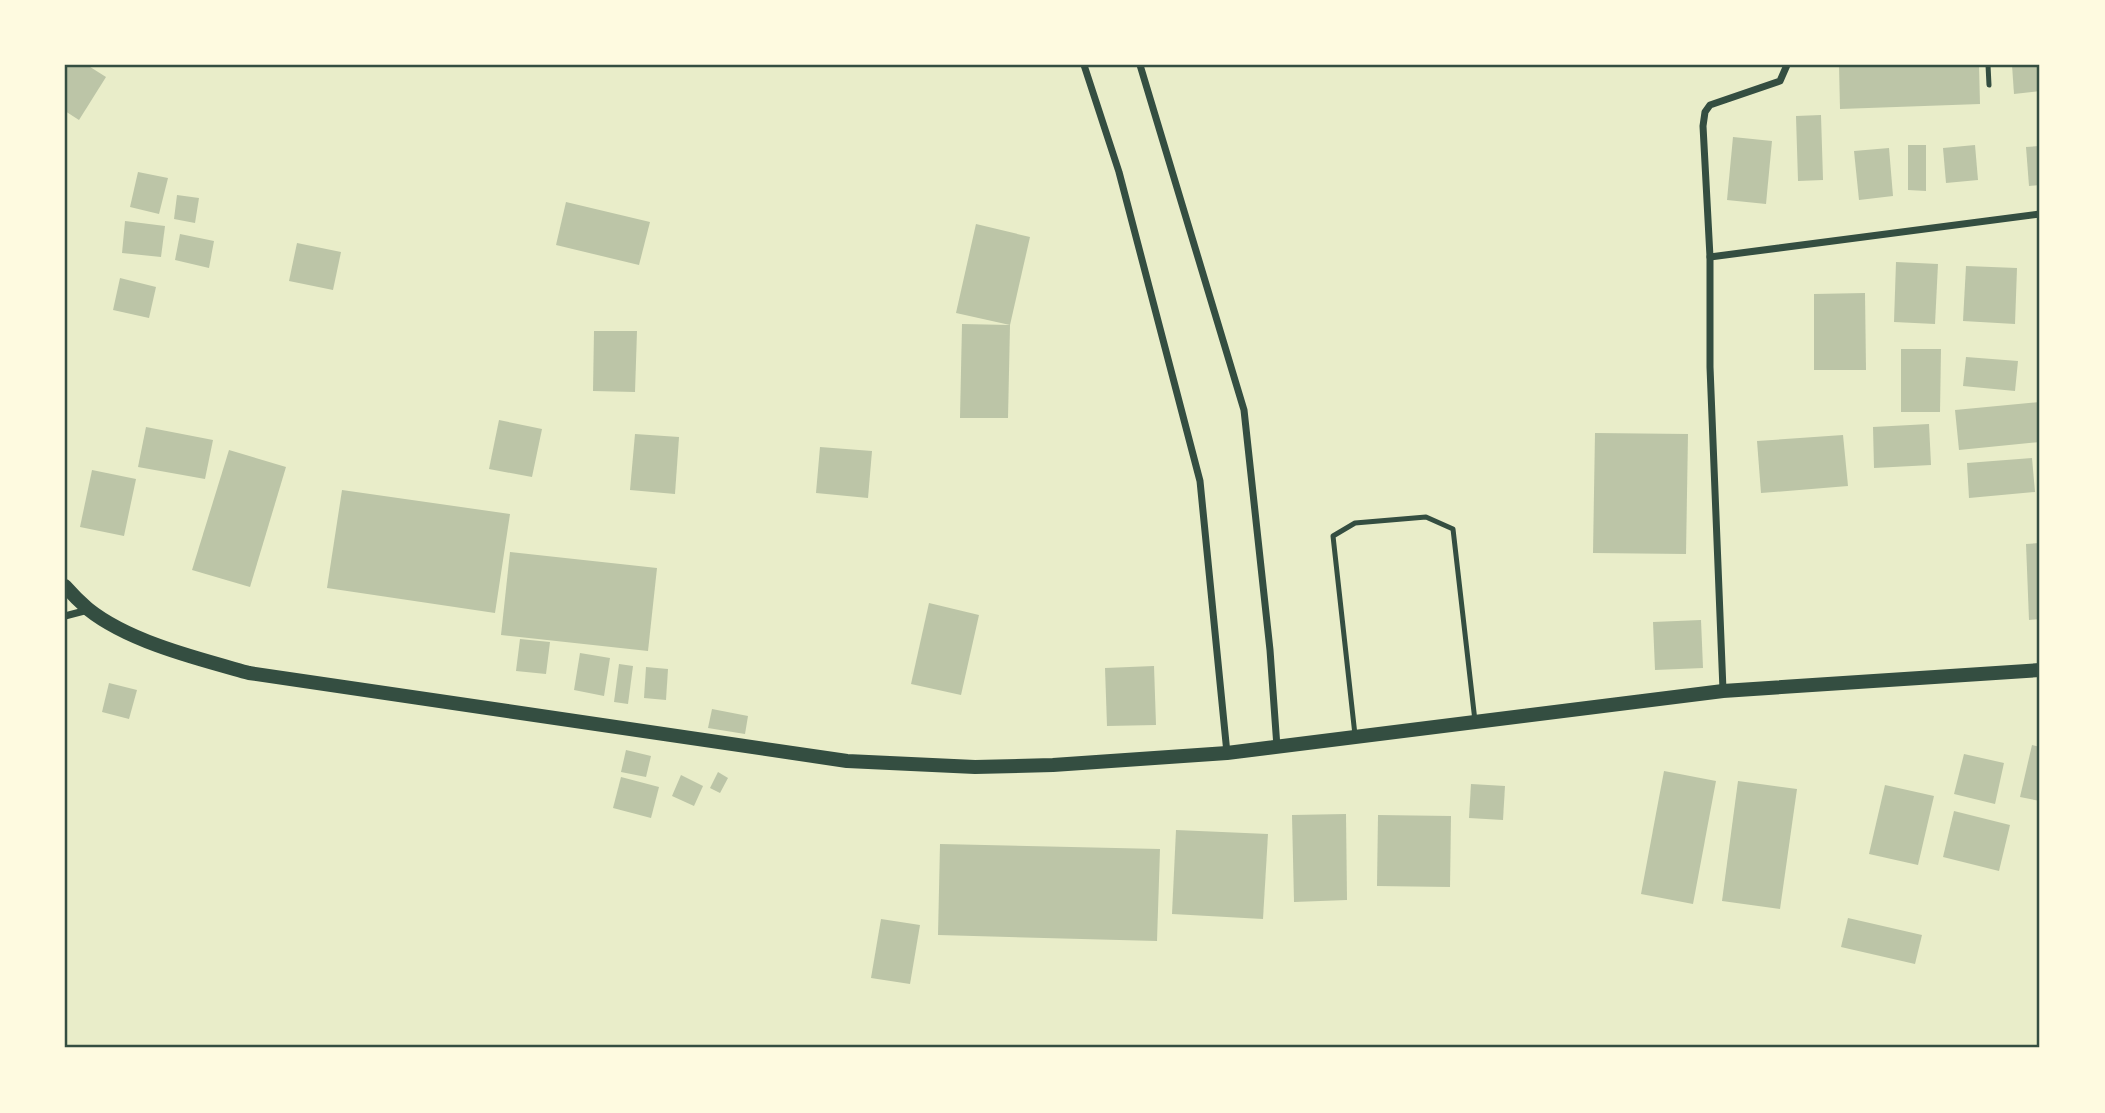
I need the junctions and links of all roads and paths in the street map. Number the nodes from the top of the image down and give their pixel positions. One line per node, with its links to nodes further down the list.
1 (1084, 65): 16 (street)
2 (1140, 65): 15 (street)
3 (1787, 65): 7 (street)
4 (1988, 65): 5 (lane)
5 (1989, 85)
6 (2040, 214): 7 (street)
7 (1710, 257): 12 (street)
8 (65, 586): 9 (main road)
9 (89, 610): 10 (street); 16 (main road)
10 (65, 616)
11 (2040, 670): 12 (main road)
12 (1723, 691): 13 (main road)
13 (1475, 723): 14 (main road); 14 (lane)
14 (1355, 738): 15 (main road)
15 (1277, 748): 16 (main road)
16 (1227, 753)

